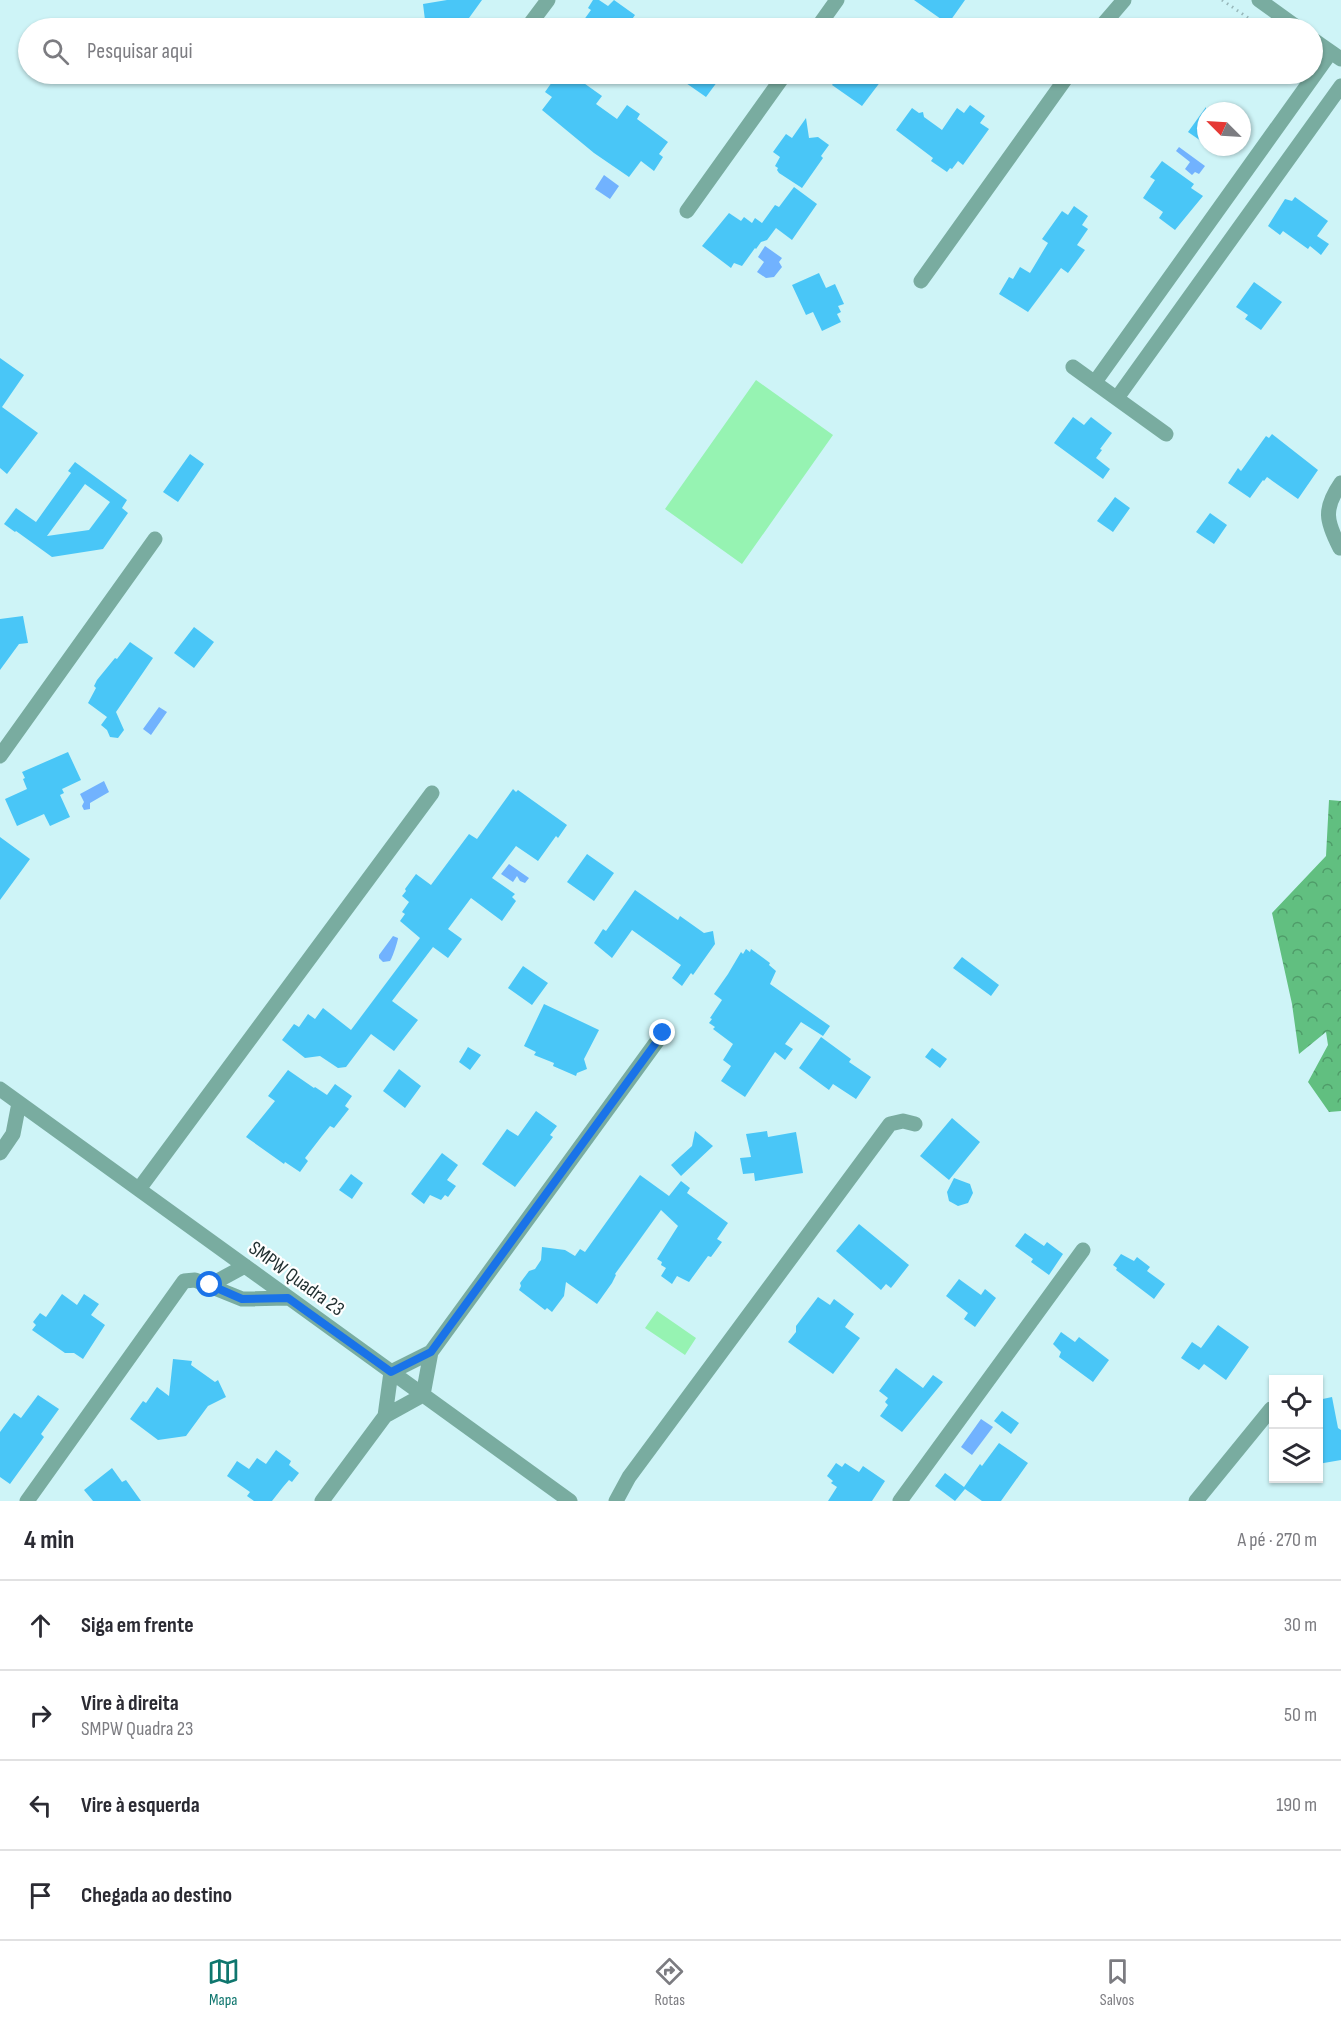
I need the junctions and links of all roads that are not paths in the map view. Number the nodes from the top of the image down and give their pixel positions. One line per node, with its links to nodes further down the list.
1 (548, 0): 5 (street)
2 (837, 0): 6 (street)
3 (1124, 0): 7 (street)
4 (1259, 0): 8 (street)
5 (534, 18)
6 (824, 18)
7 (1109, 18)
8 (1284, 18)
9 (1323, 47): 10 (street)
10 (1336, 56): 11 (street)
11 (1323, 71)
12 (778, 84): 18 (street)
13 (1062, 84): 21 (street)
14 (1312, 84): 16 (street)
15 (1341, 86): 17 (street)
16 (1287, 114): 17 (street); 19 (street)
17 (1309, 131): 20 (street)
18 (687, 211)
19 (1189, 251): 20 (street); 23 (street)
20 (1211, 268): 24 (street)
21 (921, 281)
22 (1072, 367): 23 (street)
23 (1095, 382): 24 (street)
24 (1117, 398): 25 (street)
25 (1166, 434)
26 (1341, 483): 28 (street)
27 (155, 539): 29 (street)
28 (1340, 548)
29 (0, 756)
30 (432, 793): 38 (street)
31 (663, 1033): 43 (street)
32 (0, 1089): 33 (street, SMPW Quadra 23)
33 (19, 1102): 34 (street, SMPW Quadra 23); 36 (street)
34 (41, 1118): 36 (street); 38 (street, SMPW Quadra 23)
35 (915, 1124): 51 (street)
36 (13, 1134): 37 (street)
37 (0, 1153)
38 (139, 1189): 40 (street, SMPW Quadra 23)
39 (1083, 1250): 52 (street)
40 (245, 1266): 41 (street); 42 (street, SMPW Quadra 23)
41 (210, 1285): 42 (street); 48 (street)
42 (288, 1298): 44 (street, SMPW Quadra 23)
43 (431, 1352): 44 (street); 45 (street)
44 (391, 1372): 45 (street, SMPW Quadra 23); 47 (street)
45 (423, 1395): 47 (street); 50 (street, SMPW Quadra 23)
46 (1269, 1411): 53 (street)
47 (385, 1416): 49 (street)
48 (27, 1501)
49 (322, 1501)
50 (570, 1501)
51 (616, 1501)
52 (900, 1501)
53 (1196, 1501)

